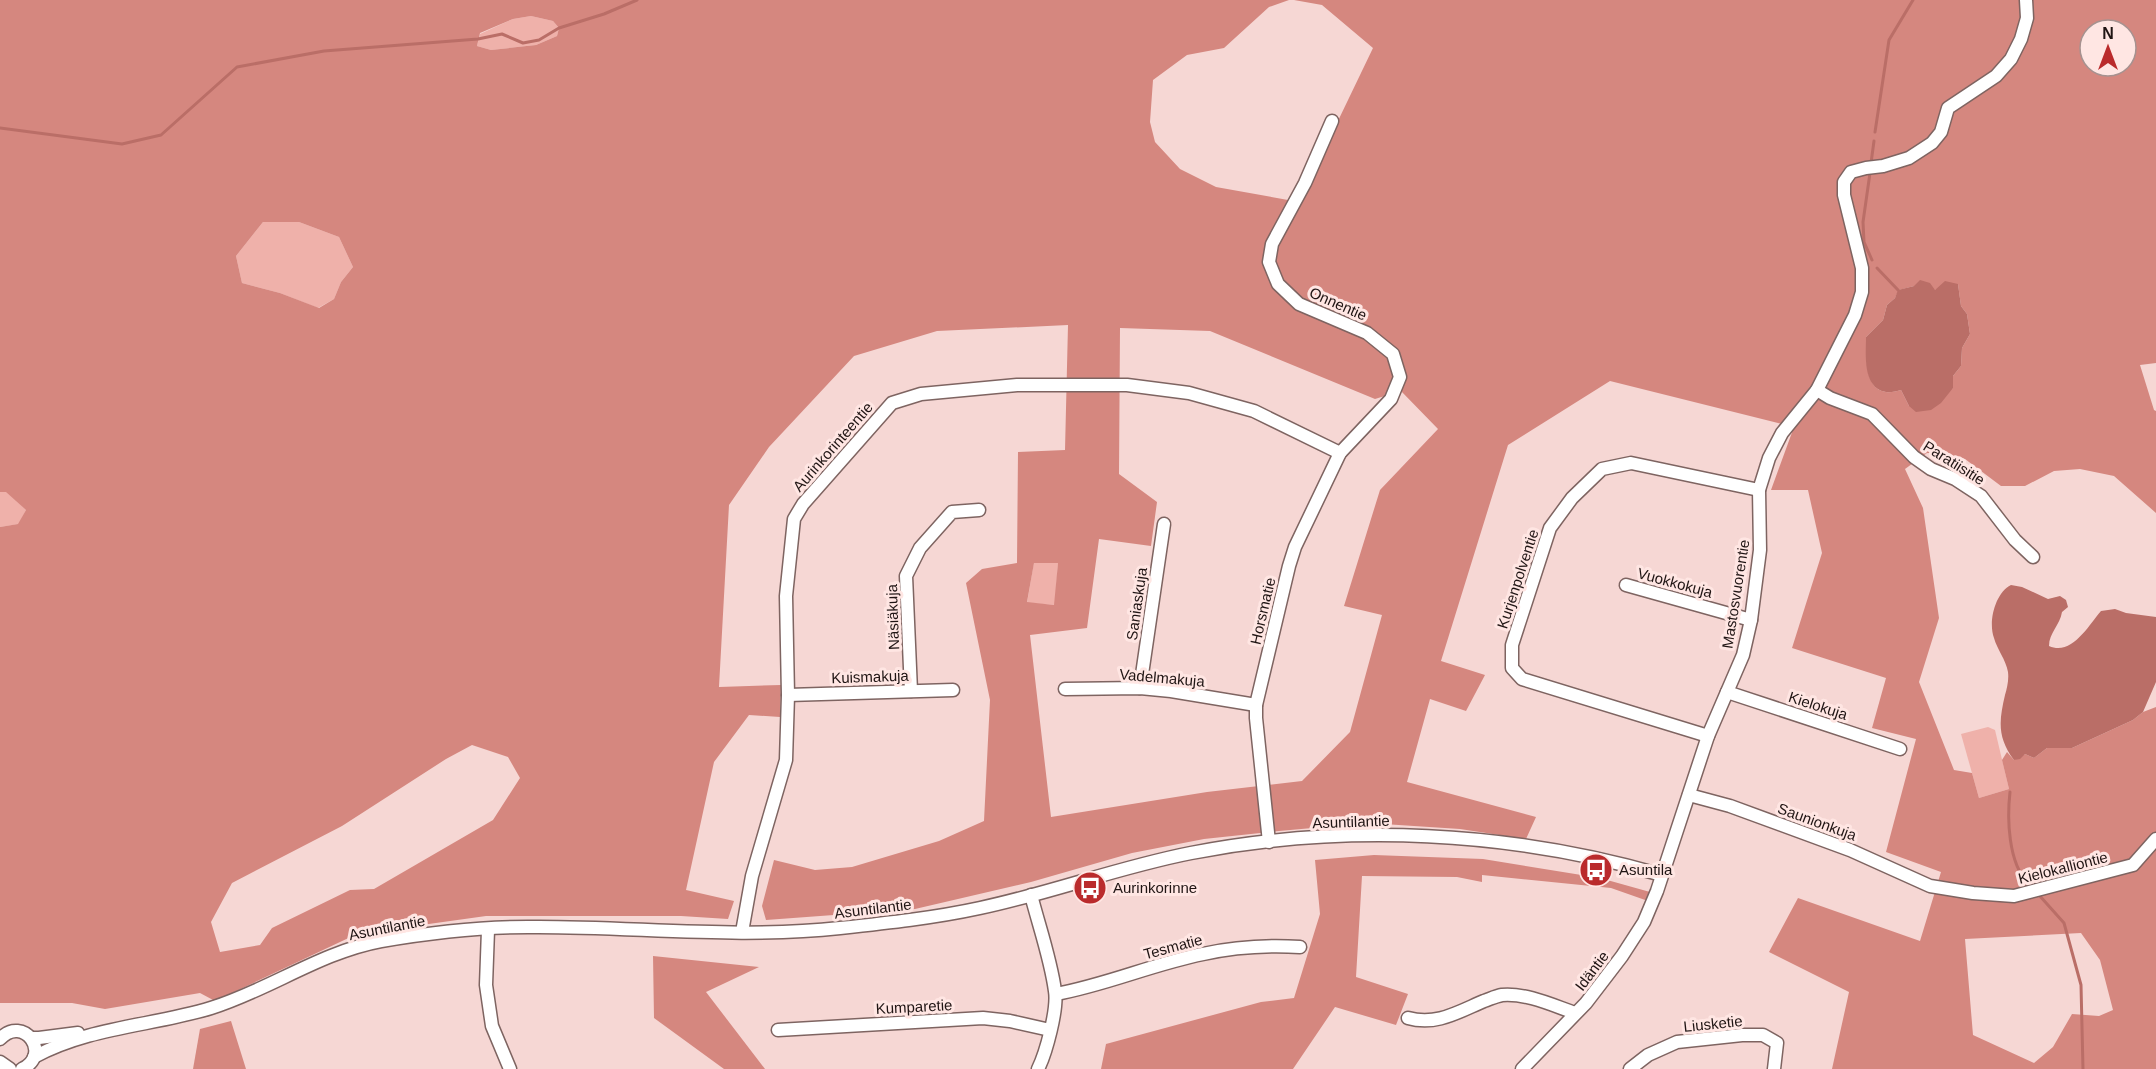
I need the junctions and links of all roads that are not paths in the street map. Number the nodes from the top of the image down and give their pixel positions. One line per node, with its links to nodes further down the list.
1 (2026, 0): 3 (street, Mastosvuorentie)
2 (1332, 121): 4 (street, Onnentie)
3 (1818, 390): 6 (street, Mastosvuorentie); 9 (street, Paratiisitie)
4 (1380, 412): 5 (street, Horsmatie)
5 (1340, 453): 17 (street, Aurinkorinteentie); 18 (street, Horsmatie)
6 (1760, 489): 11 (street, Mastosvuorentie); 19 (street, Kurjenpolventie)
7 (979, 510): 15 (street, Näsiäkuja)
8 (1164, 524): 12 (street, Saniaskuja)
9 (2033, 557)
10 (1626, 585): 11 (street, Vuokkokuja)
11 (1751, 620): 16 (street, Mastosvuorentie)
12 (1140, 688): 13 (street, Vadelmakuja); 18 (street, Vadelmakuja)
13 (1065, 689)
14 (953, 690): 15 (street, Kuismakuja)
15 (911, 691): 17 (street, Kuismakuja)
16 (1727, 692): 19 (street, Mastosvuorentie); 20 (street, Kielokuja)
17 (788, 694): 28 (street, Aurinkorinteentie)
18 (1256, 705): 23 (street, Horsmatie)
19 (1708, 736): 21 (street, Mastosvuorentie)
20 (1900, 749)
21 (1689, 795): 24 (street, Mastosvuorentie); 25 (street, Saunionkuja)
22 (2156, 839): 25 (street, Kielokalliontie)
23 (1269, 842): 24 (street, Asuntilantie); 26 (street, Asuntilantie)
24 (1662, 875): 31 (street, Idäntie)
25 (1930, 886)
26 (1030, 896): 28 (street, Asuntilantie); 30 (street)
27 (488, 930): 28 (street, Asuntilantie); 35 (street, Asuntilantie); 43 (street)
28 (742, 932)
29 (1300, 947): 30 (street, Tesmatie)
30 (1056, 994): 34 (street)
31 (1575, 1013): 32 (street); 40 (street, Idäntie)
32 (1408, 1018)
33 (778, 1030): 34 (street, Kumparetie)
34 (1050, 1030): 44 (street)
35 (91, 1034): 36 (street, Asuntilantie); 38 (street, Asuntilantie)
36 (30, 1038): 37 (street, Asuntilantie); 38 (street)
37 (0, 1039)
38 (34, 1057): 42 (street)
39 (0, 1062): 41 (street)
40 (1527, 1067)
41 (10, 1069)
42 (23, 1069)
43 (510, 1069)
44 (1038, 1069)
45 (1630, 1069): 46 (street, Liusketie)
46 (1774, 1069)

